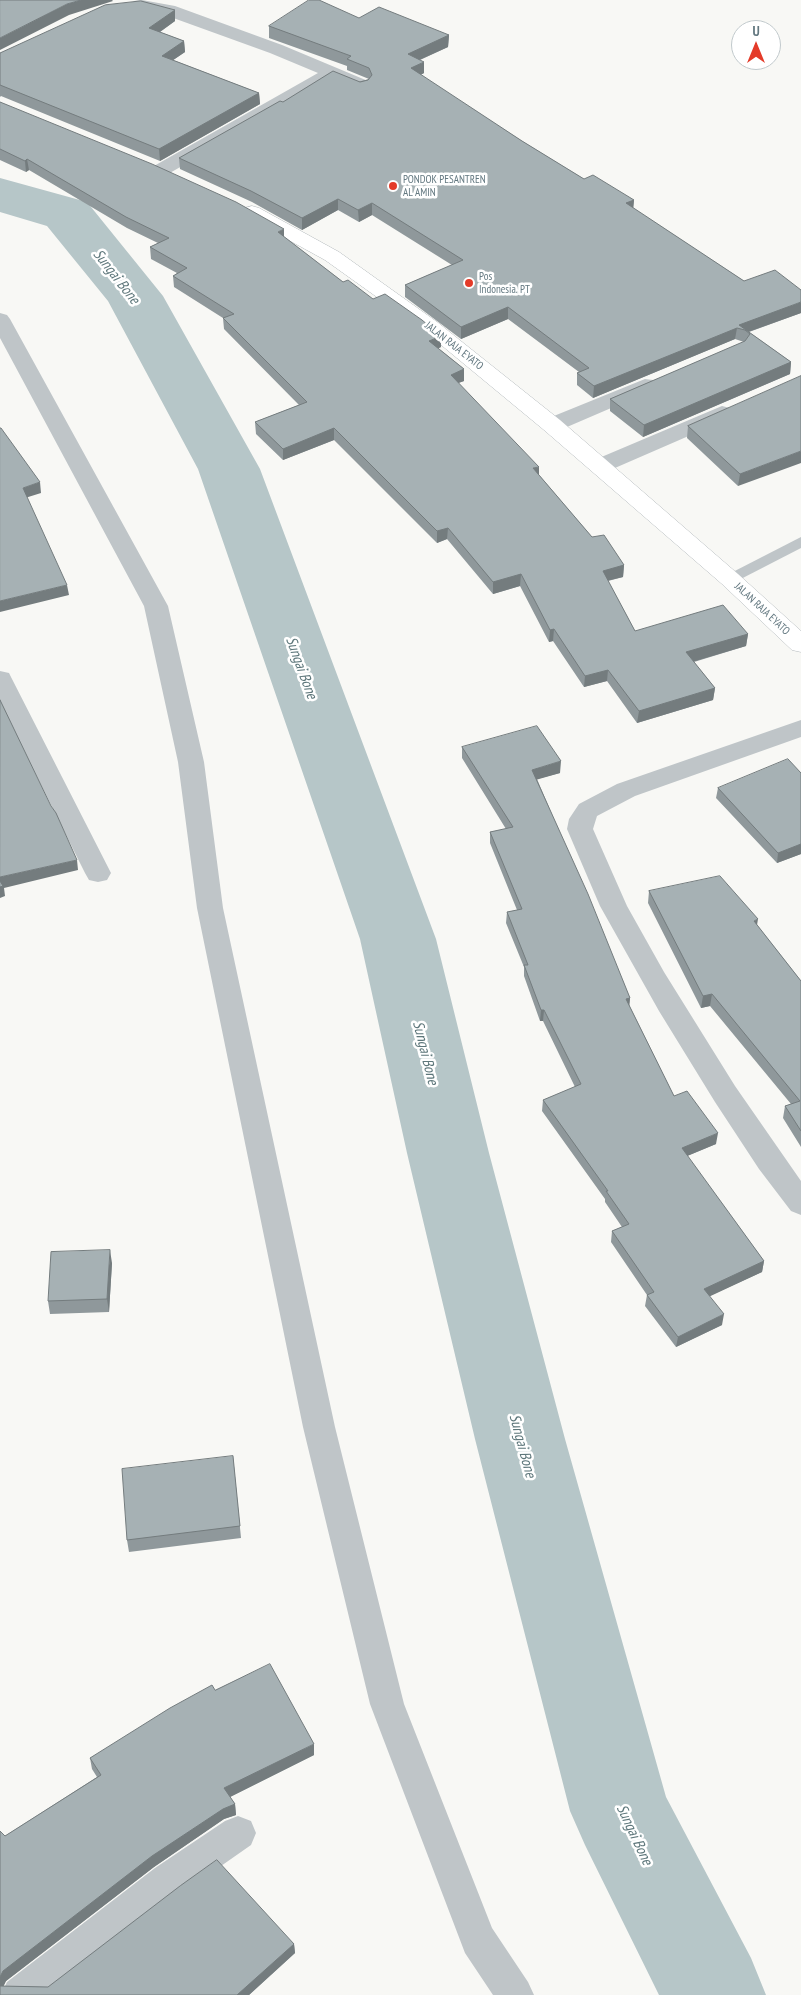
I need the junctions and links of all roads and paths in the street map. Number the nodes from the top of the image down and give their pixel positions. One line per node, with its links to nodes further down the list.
1 (120, 6): 2 (street)
2 (332, 73): 3 (street); 4 (street)
3 (361, 85)
4 (152, 166): 5 (main road)
5 (186, 181)
6 (235, 204): 10 (main road, JALAN RAJA EYATO)
7 (0, 319): 21 (street)
8 (662, 378): 10 (street)
9 (741, 404): 11 (street)
10 (552, 425): 11 (main road, JALAN RAJA EYATO)
11 (600, 466): 13 (main road, JALAN RAJA EYATO)
12 (801, 542): 13 (lane)
13 (730, 579): 14 (main road, JALAN RAJA EYATO)
14 (801, 644)
15 (0, 680): 17 (street)
16 (801, 728): 18 (street)
17 (98, 873)
18 (801, 1203)
19 (238, 1833): 20 (street)
20 (20, 1995)
21 (515, 1995)

